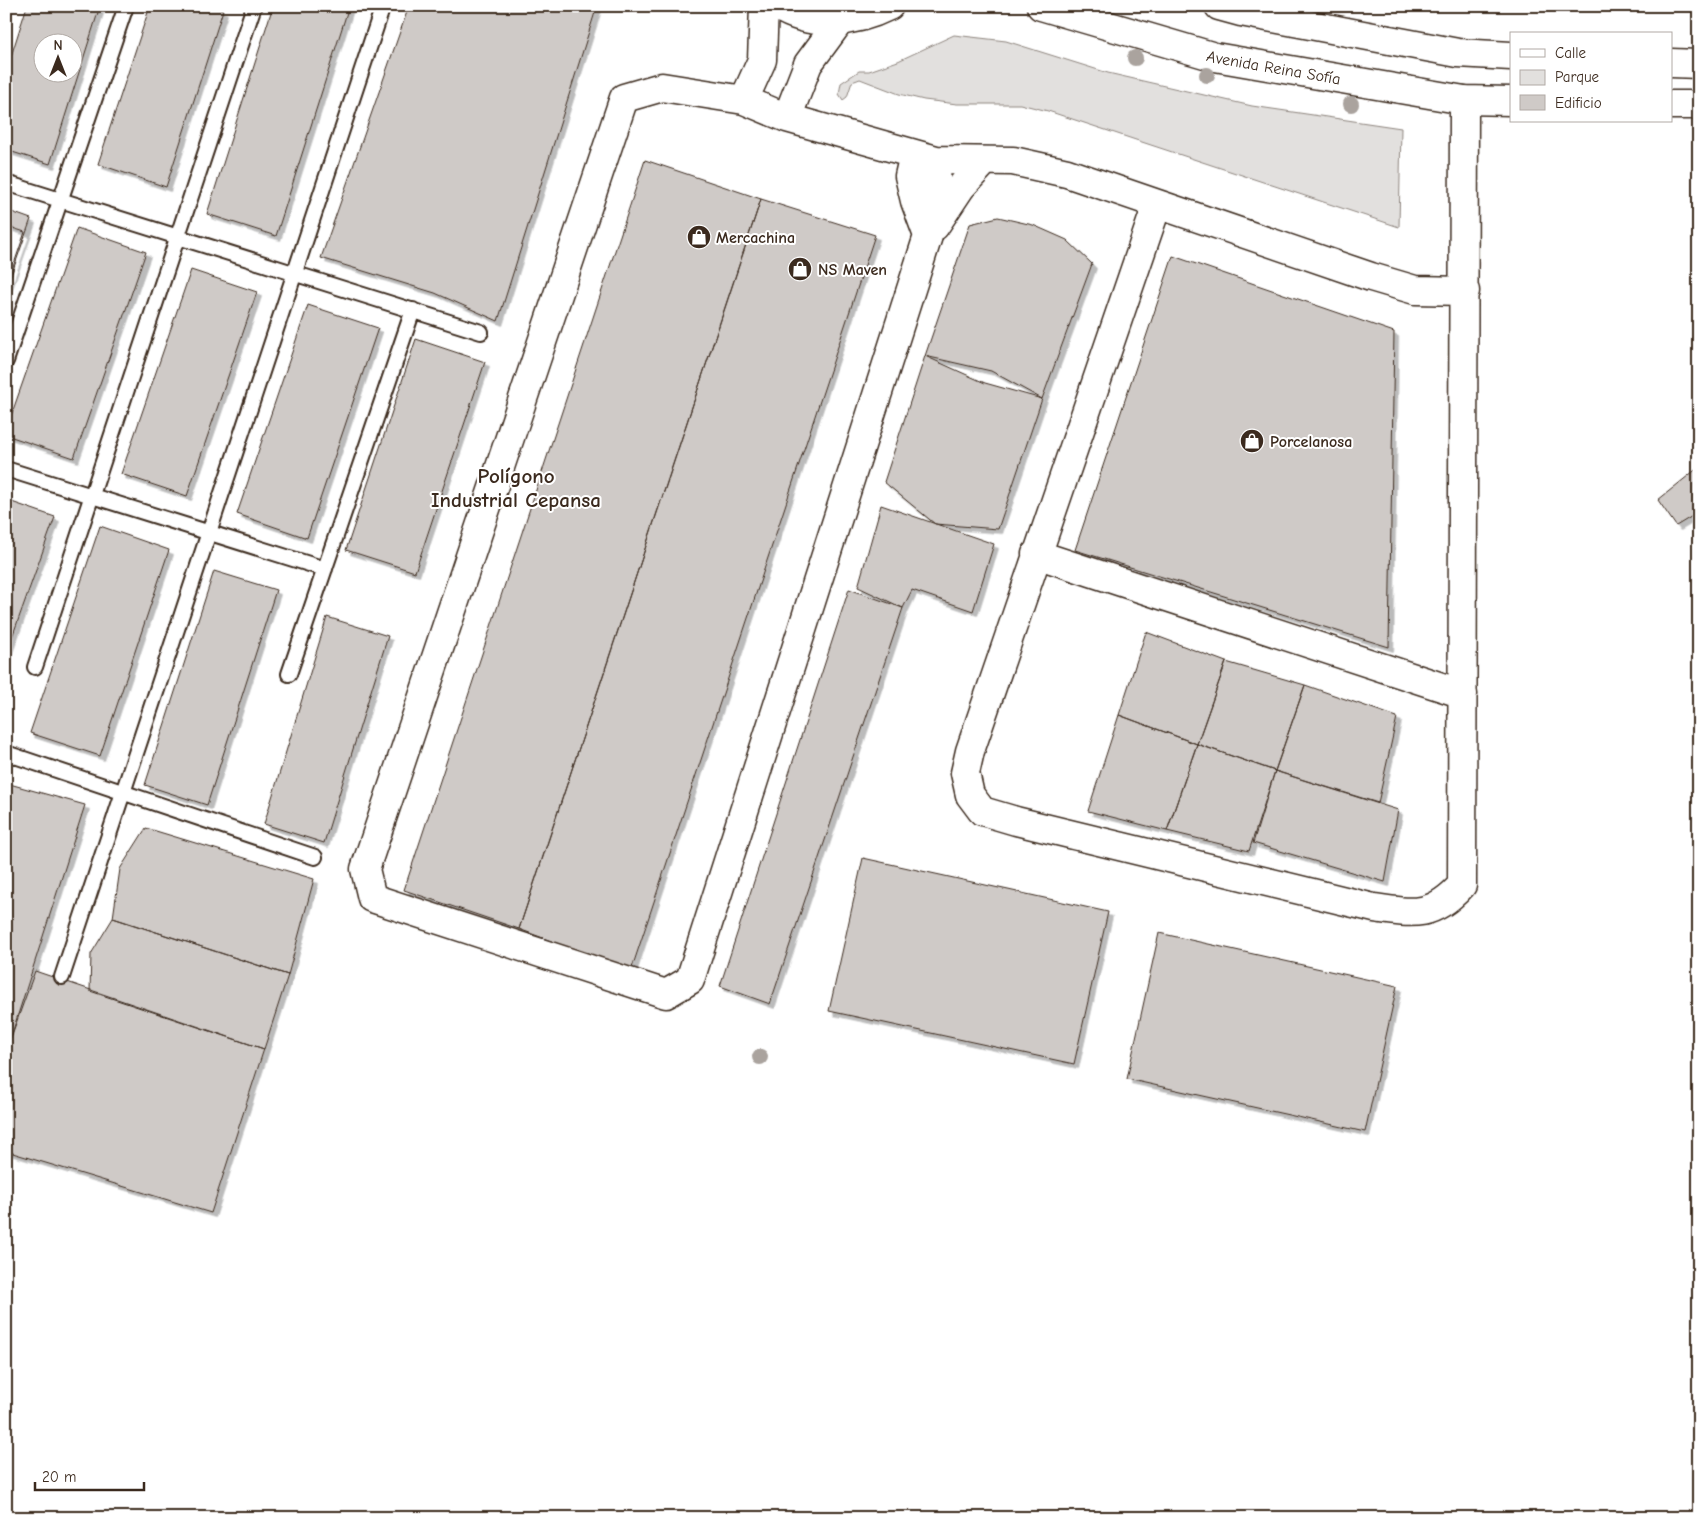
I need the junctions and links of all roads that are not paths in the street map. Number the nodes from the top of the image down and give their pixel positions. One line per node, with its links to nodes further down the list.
1 (126, 6): 22 (lane)
2 (254, 6): 25 (lane)
3 (383, 6): 26 (lane)
4 (764, 6): 13 (main road)
5 (777, 6): 9 (main road)
6 (889, 6): 9 (main road)
7 (1041, 6): 14 (main road, Avenida Reina Sofía)
8 (1219, 6): 10 (main road)
9 (839, 22): 18 (main road)
10 (1510, 56)
11 (1672, 63): 12 (main road)
12 (1699, 64)
13 (744, 100): 18 (main road); 24 (main road)
14 (1464, 100): 15 (main road, Avenida Reina Sofía); 27 (main road)
15 (1510, 101)
16 (1672, 105): 17 (main road)
17 (1699, 105)
18 (787, 118): 19 (main road)
19 (925, 157): 20 (main road); 24 (main road)
20 (984, 162): 23 (main road); 24 (main road)
21 (6, 183): 22 (lane)
22 (60, 200): 25 (lane); 30 (lane)
23 (1157, 205): 27 (main road); 34 (main road)
24 (928, 236)
25 (178, 237): 26 (lane); 32 (lane)
26 (294, 274): 28 (lane); 33 (lane)
27 (1465, 291): 38 (main road)
28 (413, 310): 29 (lane); 35 (lane)
29 (481, 332)
30 (6, 361)
31 (6, 469): 32 (lane)
32 (92, 496): 33 (lane); 36 (lane)
33 (209, 533): 35 (lane); 40 (lane)
34 (1036, 554): 38 (main road); 38 (main road)
35 (325, 569): 37 (lane)
36 (35, 667)
37 (289, 674)
38 (1463, 694)
39 (6, 753): 40 (lane)
40 (124, 792): 41 (lane); 42 (lane)
41 (314, 856)
42 (62, 977)

